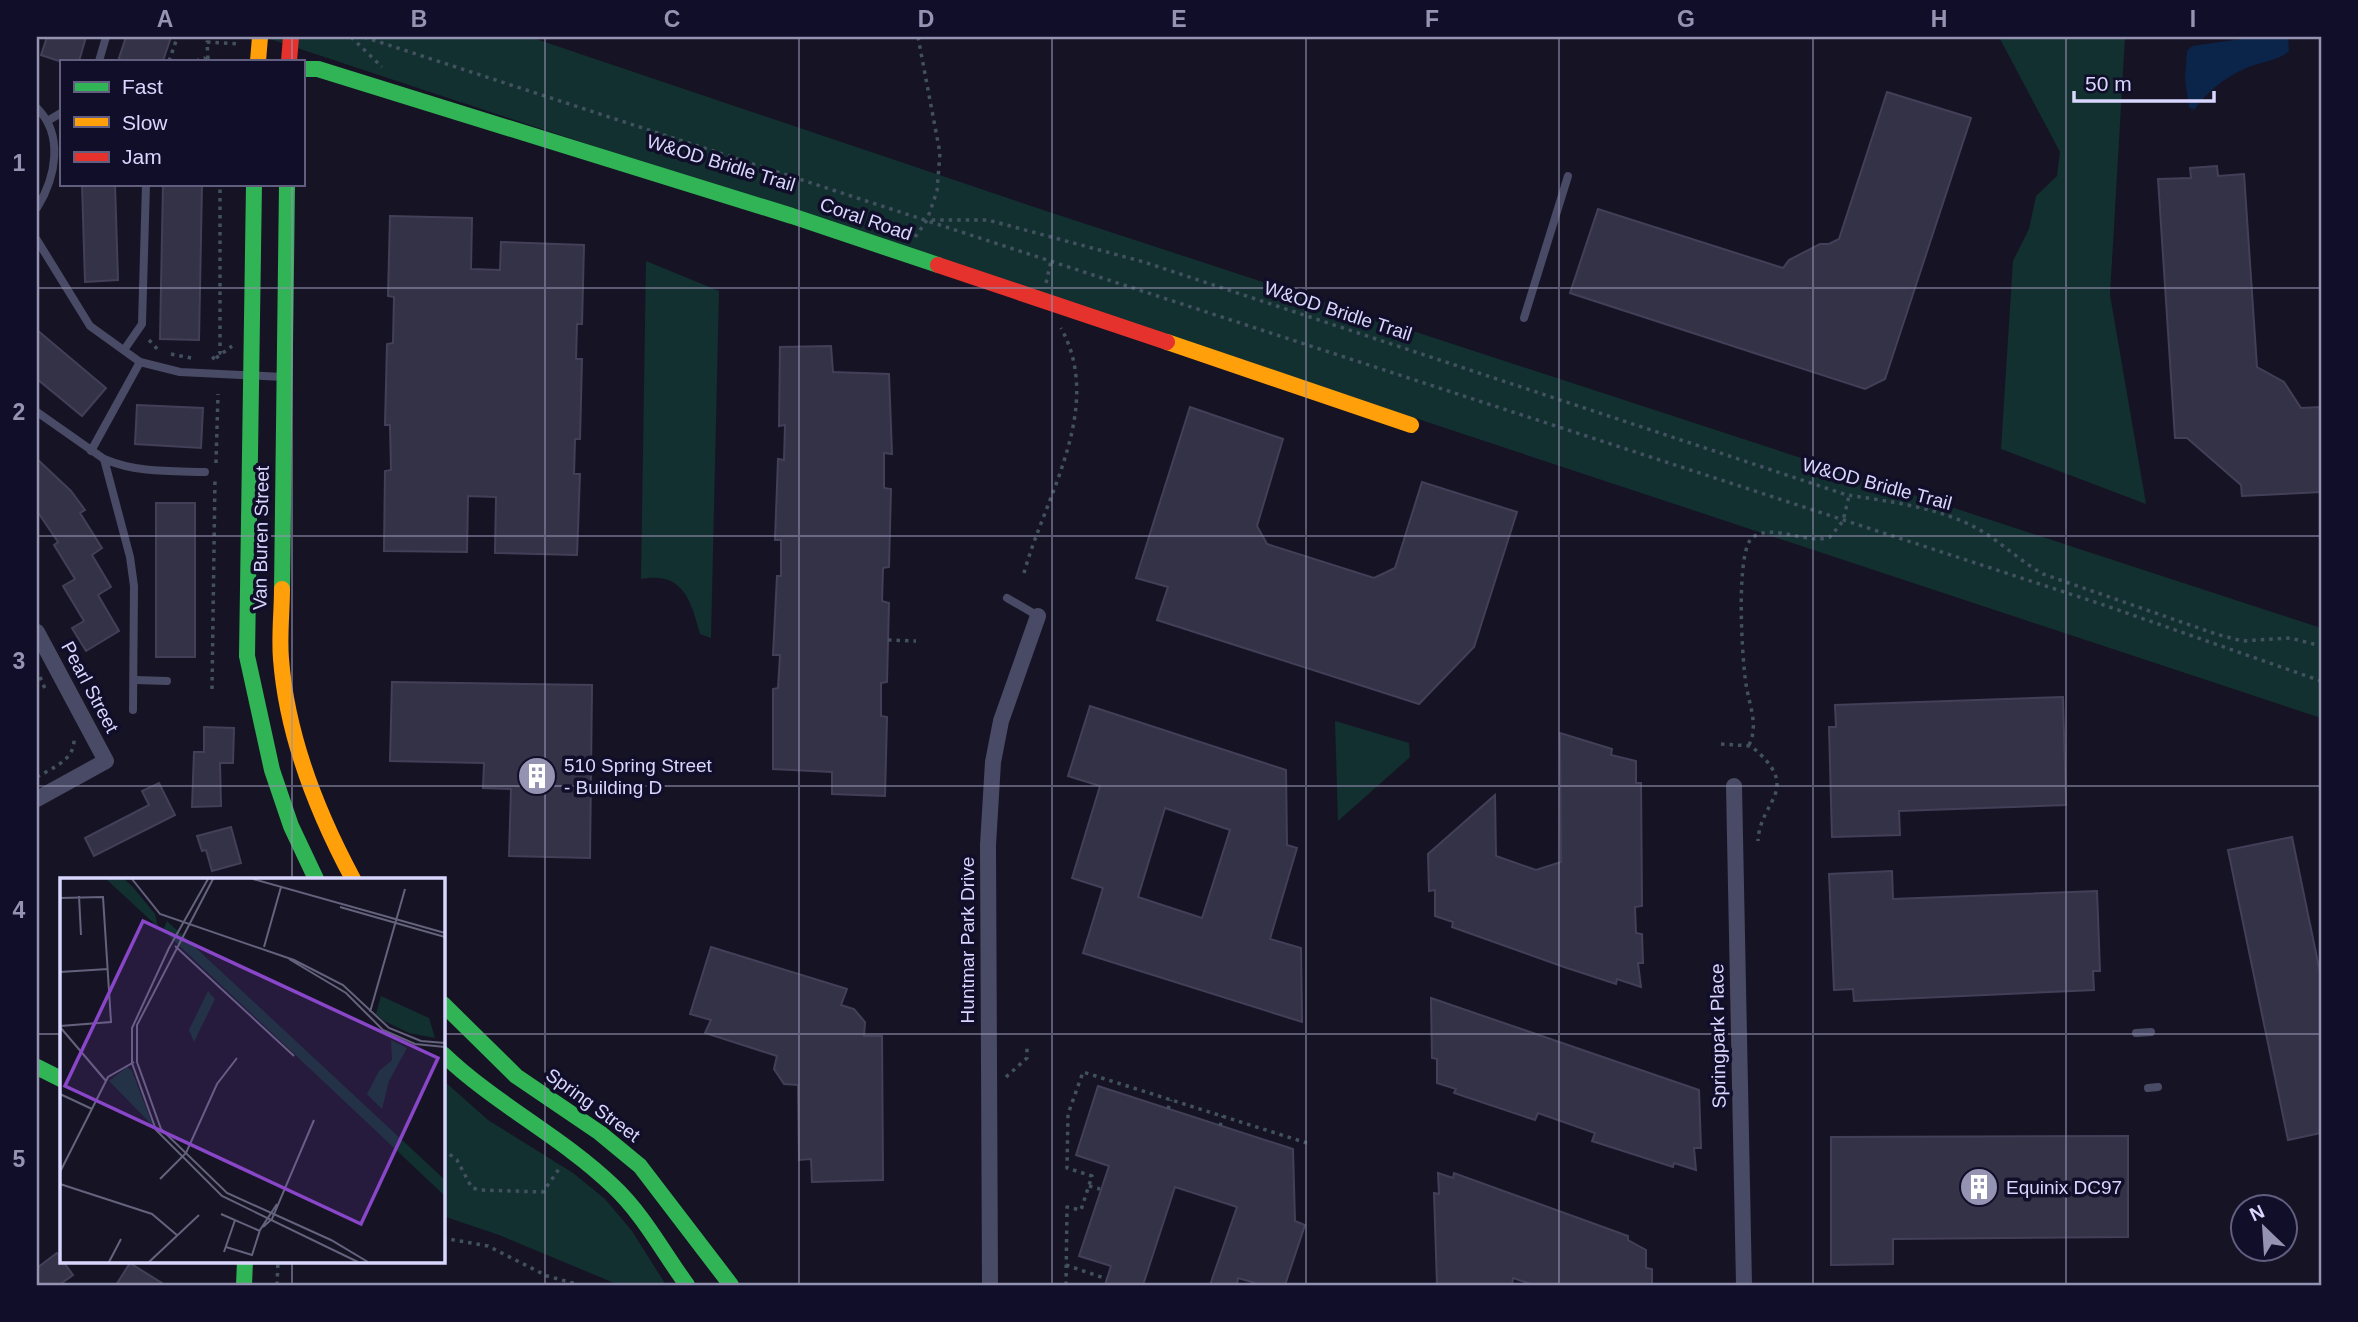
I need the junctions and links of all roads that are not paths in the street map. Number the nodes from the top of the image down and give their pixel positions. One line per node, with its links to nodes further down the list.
1 (106, 37): 4 (lane)
2 (260, 37): 5 (main road)
3 (291, 37): 6 (main road)
4 (99, 60)
5 (258, 60)
6 (289, 60)
7 (304, 69): 24 (main road, Coral Road)
8 (37, 108): 10 (lane)
9 (60, 114): 10 (lane)
10 (49, 120): 11 (lane)
11 (59, 143): 16 (lane)
12 (1568, 176): 18 (lane)
13 (146, 186): 19 (lane)
14 (254, 186): 21 (main road, Van Buren Street)
15 (287, 186): 22 (main road, Van Buren Street)
16 (37, 208)
17 (37, 240): 19 (lane)
18 (1524, 318)
19 (124, 350): 20 (lane)
20 (140, 362): 21 (lane); 25 (lane)
21 (251, 377): 22 (lane); 36 (main road, Van Buren Street)
22 (284, 377): 37 (main road, Van Buren Street)
23 (37, 412): 25 (lane)
24 (1411, 425)
25 (91, 451): 26 (lane)
26 (104, 459): 27 (lane); 31 (lane)
27 (205, 472)
28 (1007, 598): 29 (lane)
29 (1038, 615): 47 (street, Huntmar Park Drive)
30 (37, 632): 35 (street, Pearl Street)
31 (135, 680): 32 (lane); 33 (lane)
32 (167, 681)
33 (133, 710)
34 (1734, 786): 51 (street, Springpark Place)
35 (37, 799)
36 (316, 878)
37 (352, 878)
38 (444, 1005): 50 (main road, Spring Street)
39 (2151, 1032): 40 (lane)
40 (2136, 1033)
41 (444, 1055): 49 (main road)
42 (37, 1067): 43 (main road)
43 (60, 1078)
44 (2158, 1087): 45 (lane)
45 (2148, 1088)
46 (245, 1262): 48 (main road)
47 (987, 1280)
48 (244, 1285)
49 (687, 1285)
50 (730, 1285)
51 (1744, 1285)

